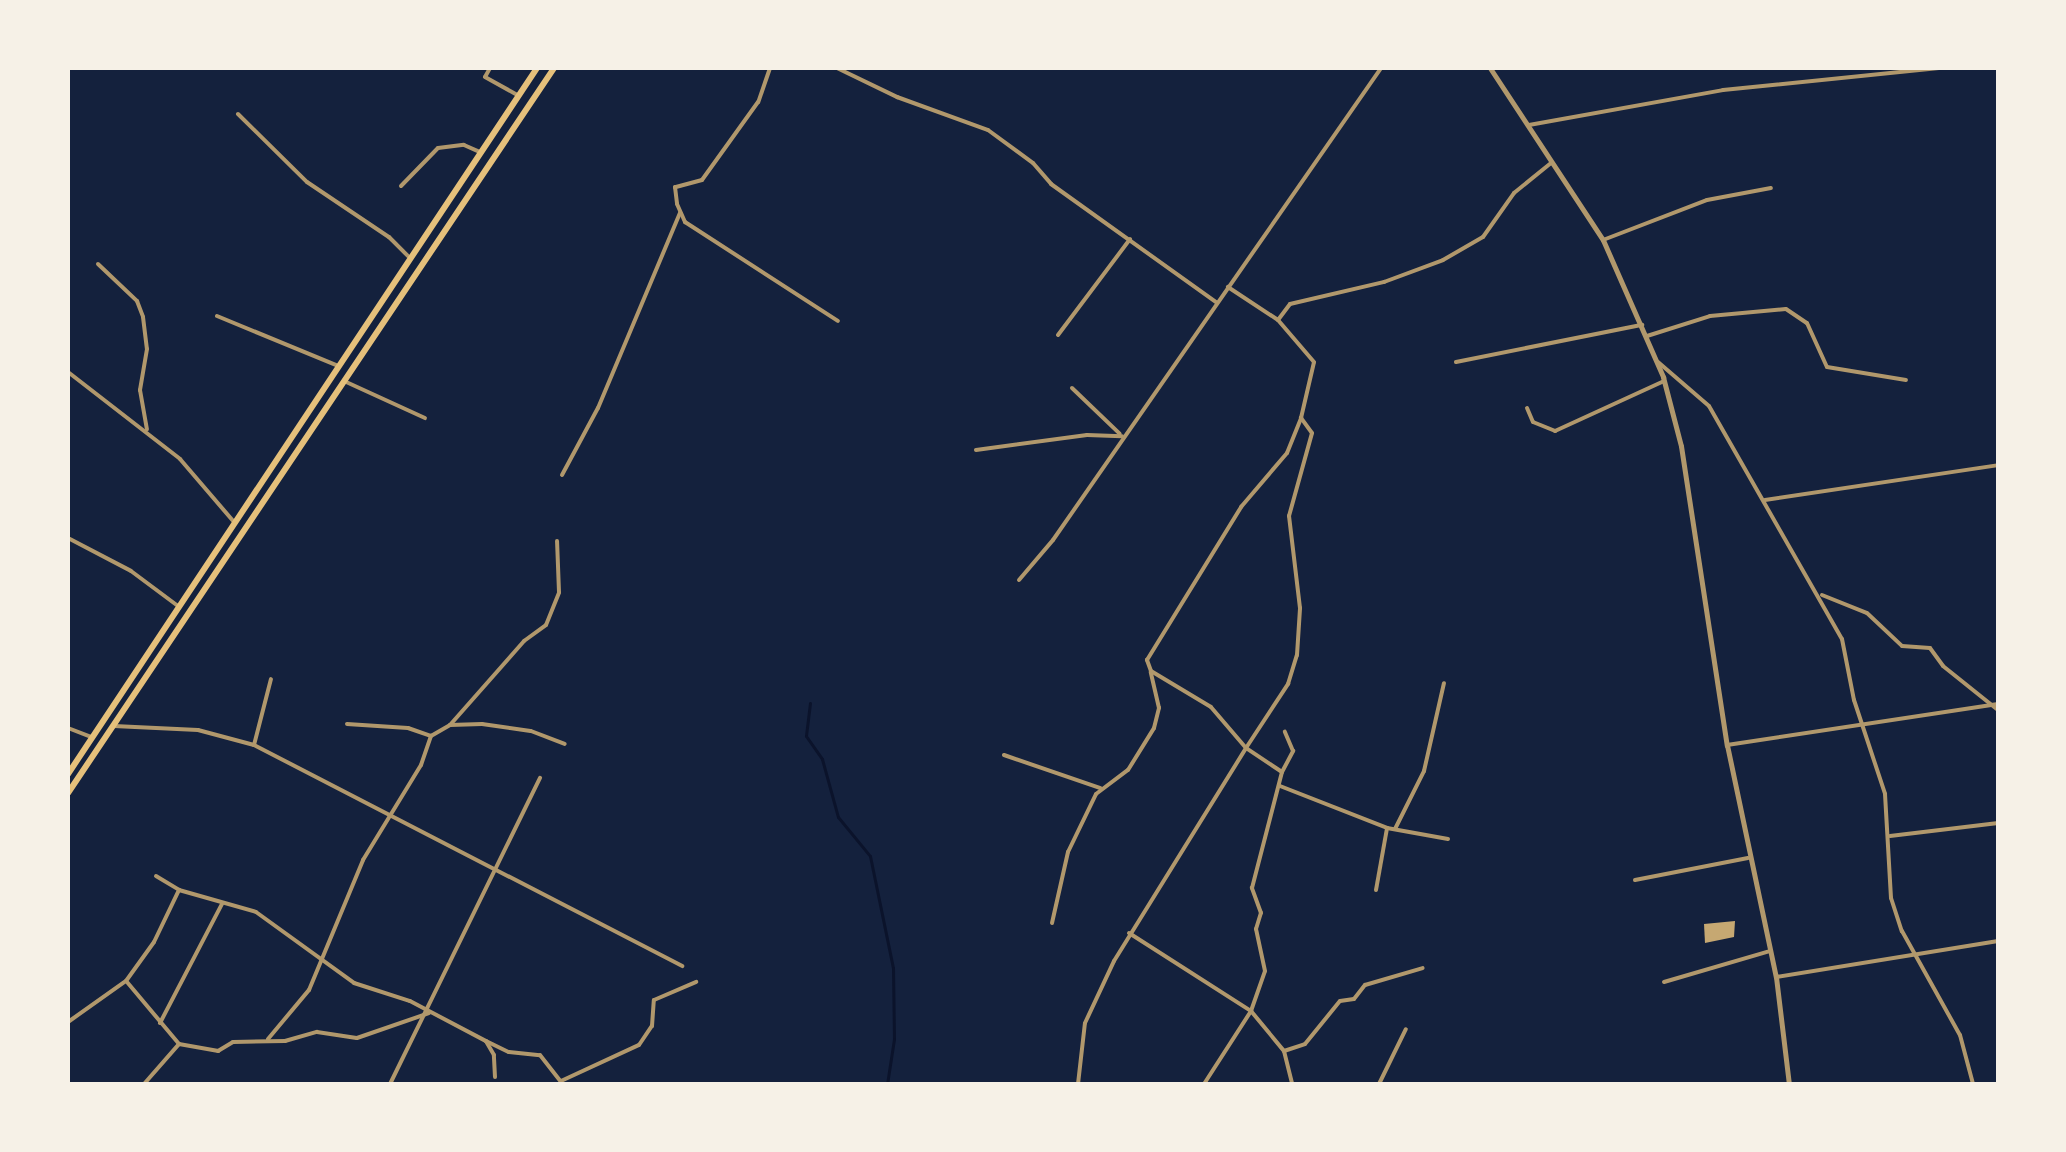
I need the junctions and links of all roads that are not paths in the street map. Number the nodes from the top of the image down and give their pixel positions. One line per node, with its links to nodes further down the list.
1 (490, 68): 9 (street)
2 (537, 68): 9 (main road)
3 (554, 68): 33 (main road)
4 (770, 68): 16 (street)
5 (1381, 68): 21 (street)
6 (1490, 68): 11 (street)
7 (1939, 68): 11 (street)
8 (840, 69): 17 (street)
9 (519, 96): 12 (main road)
10 (238, 114): 19 (street)
11 (1529, 125): 13 (street)
12 (481, 152): 14 (street); 19 (main road)
13 (1553, 161): 18 (street); 24 (street)
14 (401, 186)
15 (1771, 188): 18 (street)
16 (680, 213): 25 (street); 44 (street)
17 (1130, 239): 22 (street); 27 (street)
18 (1603, 240): 26 (street)
19 (408, 256): 31 (main road)
20 (98, 264): 40 (street)
21 (1228, 287): 22 (street); 24 (street)
22 (1217, 303): 41 (street)
23 (217, 316): 31 (street)
24 (1278, 320): 39 (street)
25 (838, 321)
26 (1642, 325): 28 (street); 29 (street)
27 (1058, 335)
28 (1647, 336): 30 (street); 34 (street)
29 (1456, 362)
30 (1658, 362): 35 (street); 45 (street)
31 (336, 365): 46 (main road)
32 (68, 372): 40 (street)
33 (342, 380): 38 (street); 60 (main road)
34 (1906, 380)
35 (1664, 381): 37 (street); 68 (street)
36 (1072, 388): 41 (street)
37 (1527, 408)
38 (425, 418)
39 (1301, 418): 52 (street); 69 (street)
40 (147, 429): 46 (street)
41 (1122, 436): 42 (street); 49 (street)
42 (976, 450)
43 (1998, 465): 45 (street)
44 (562, 475)
45 (1765, 500): 50 (street)
46 (234, 522): 51 (main road)
47 (68, 538): 51 (street)
48 (557, 541): 59 (street)
49 (1019, 580)
50 (1821, 594): 56 (street); 62 (street)
51 (178, 606): 65 (main road)
52 (1151, 671): 69 (street); 75 (street)
53 (271, 679): 67 (street)
54 (1444, 683): 80 (street)
55 (1998, 704): 56 (street)
56 (1990, 705): 57 (street); 62 (street)
57 (1998, 710)
58 (347, 724): 64 (street)
59 (450, 725): 64 (street); 66 (street)
60 (112, 726): 67 (street); 76 (main road)
61 (68, 728): 65 (street)
62 (1864, 729): 68 (street); 81 (street)
63 (1285, 732): 71 (street)
64 (431, 736): 77 (street)
65 (92, 737): 72 (main road)
66 (565, 744)
67 (254, 745): 77 (street)
68 (1727, 745): 83 (street)
69 (1246, 748): 71 (street); 91 (street)
70 (1004, 755): 75 (street)
71 (1282, 772): 74 (street)
72 (68, 774)
73 (540, 778): 84 (street)
74 (1280, 786): 79 (street); 102 (street)
75 (1100, 788): 90 (street)
76 (68, 793)
77 (386, 817): 84 (street); 95 (street)
78 (1998, 823): 81 (street)
79 (1387, 828): 80 (street); 88 (street)
80 (1395, 829): 82 (street)
81 (1890, 836): 94 (street)
82 (1448, 839)
83 (1748, 858): 86 (street); 93 (street)
84 (492, 870): 96 (street); 103 (street)
85 (156, 876): 87 (street)
86 (1635, 880)
87 (179, 890): 89 (street); 99 (street)
88 (1376, 890)
89 (222, 904): 95 (street); 105 (street)
90 (1052, 923)
91 (1129, 933): 102 (street); 115 (street)
92 (1998, 941): 94 (street)
93 (1770, 951): 98 (street); 101 (street)
94 (1915, 953): 98 (street); 120 (street)
95 (323, 960): 103 (street); 107 (street)
96 (682, 966)
97 (1423, 968): 110 (street)
98 (1776, 977): 119 (street)
99 (126, 981): 104 (street); 105 (street)
100 (696, 982): 112 (street)
101 (1664, 982)
102 (1251, 1011): 110 (street); 116 (street)
103 (429, 1013): 107 (street); 108 (street); 114 (street)
104 (68, 1022)
105 (160, 1023): 109 (street)
106 (1406, 1029): 118 (street)
107 (268, 1039): 109 (street)
108 (486, 1041): 111 (street); 112 (street)
109 (179, 1044): 113 (street)
110 (1284, 1051): 117 (street)
111 (495, 1077)
112 (561, 1083)
113 (144, 1084)
114 (390, 1084)
115 (1078, 1084)
116 (1204, 1084)
117 (1292, 1084)
118 (1379, 1084)
119 (1789, 1084)
120 (1973, 1084)

